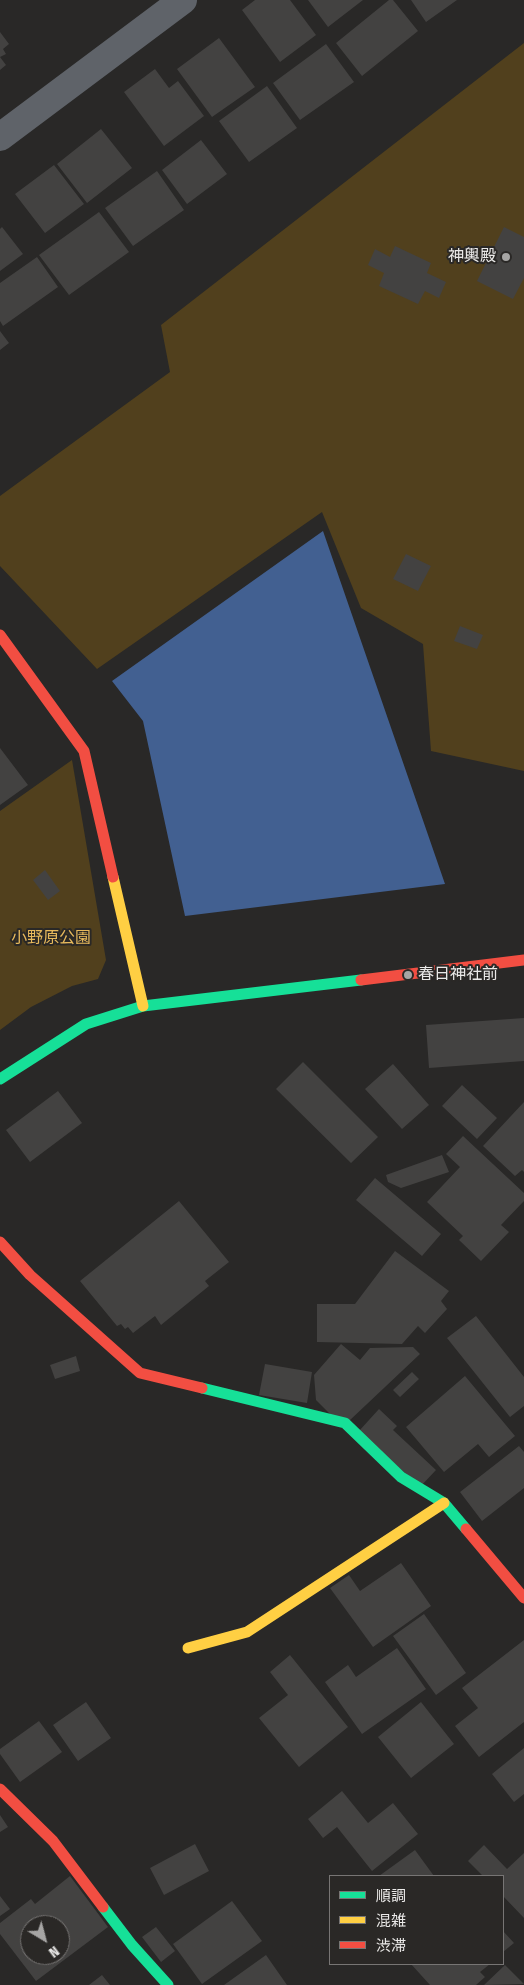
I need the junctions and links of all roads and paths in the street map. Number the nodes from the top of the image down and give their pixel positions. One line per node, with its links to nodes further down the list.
1 (183, 0): 2 (street)
2 (0, 137)
3 (0, 635): 5 (street)
4 (524, 960): 5 (street)
5 (143, 1006): 6 (street)
6 (0, 1079)
7 (0, 1242): 8 (street)
8 (444, 1503): 9 (street); 10 (street)
9 (524, 1598)
10 (188, 1648)
11 (0, 1789): 12 (street)
12 (168, 1985)

